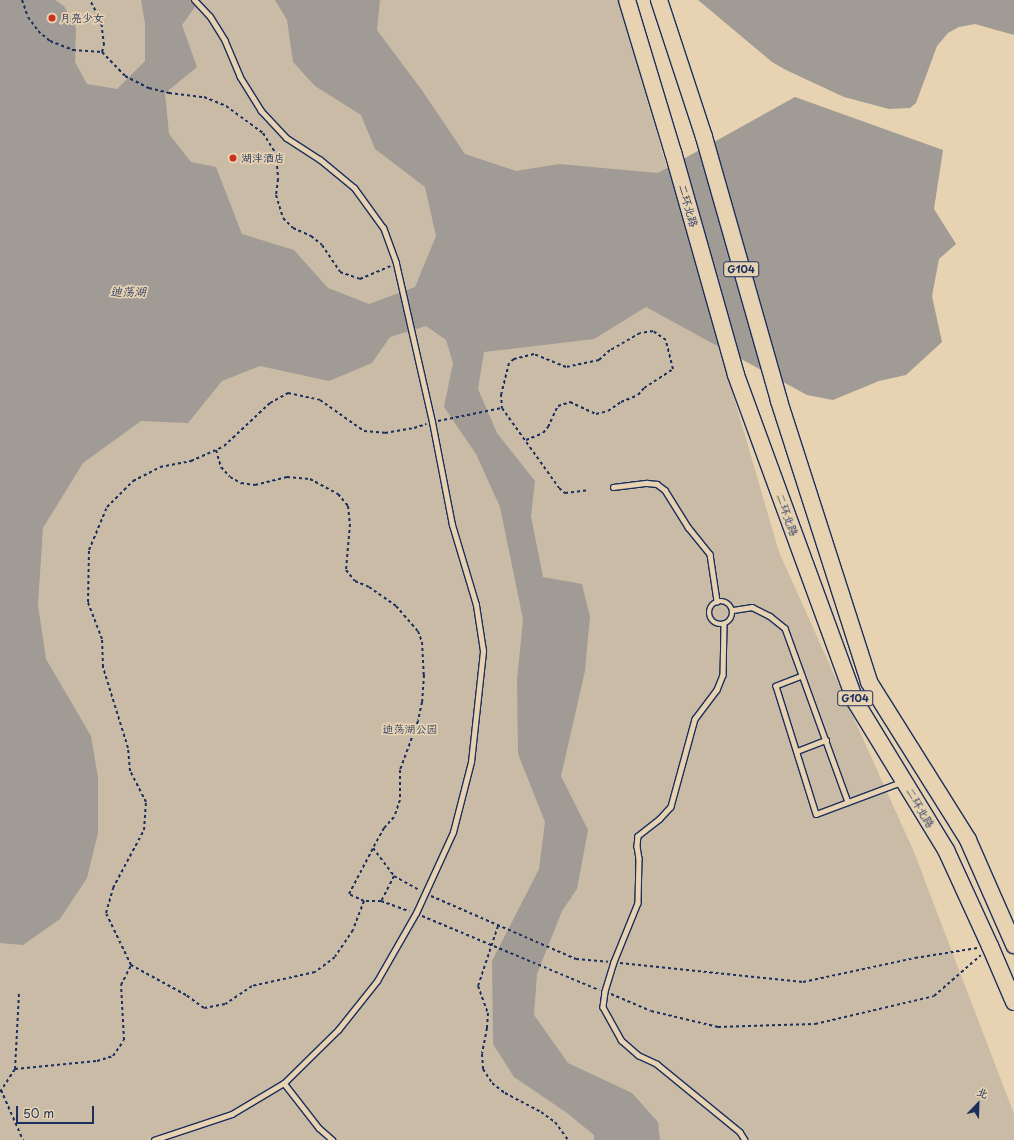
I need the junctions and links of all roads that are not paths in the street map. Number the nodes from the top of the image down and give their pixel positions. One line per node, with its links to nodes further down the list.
1 (194, 0): 15 (lane)
2 (627, 0): 11 (highway, 二环北路 / G104)
3 (659, 0): 13 (highway, G104)
4 (613, 487): 5 (lane)
5 (717, 601): 6 (lane); 7 (lane)
6 (733, 610): 7 (lane); 8 (lane)
7 (724, 625): 18 (lane)
8 (802, 676): 9 (lane); 10 (lane)
9 (826, 740): 10 (lane); 12 (lane)
10 (797, 751): 12 (lane)
11 (904, 780): 12 (lane); 14 (highway, 二环北路 / G104)
12 (848, 802)
13 (1014, 945)
14 (1014, 1002)
15 (284, 1083): 16 (lane); 17 (lane)
16 (154, 1140)
17 (333, 1140)
18 (745, 1140)

